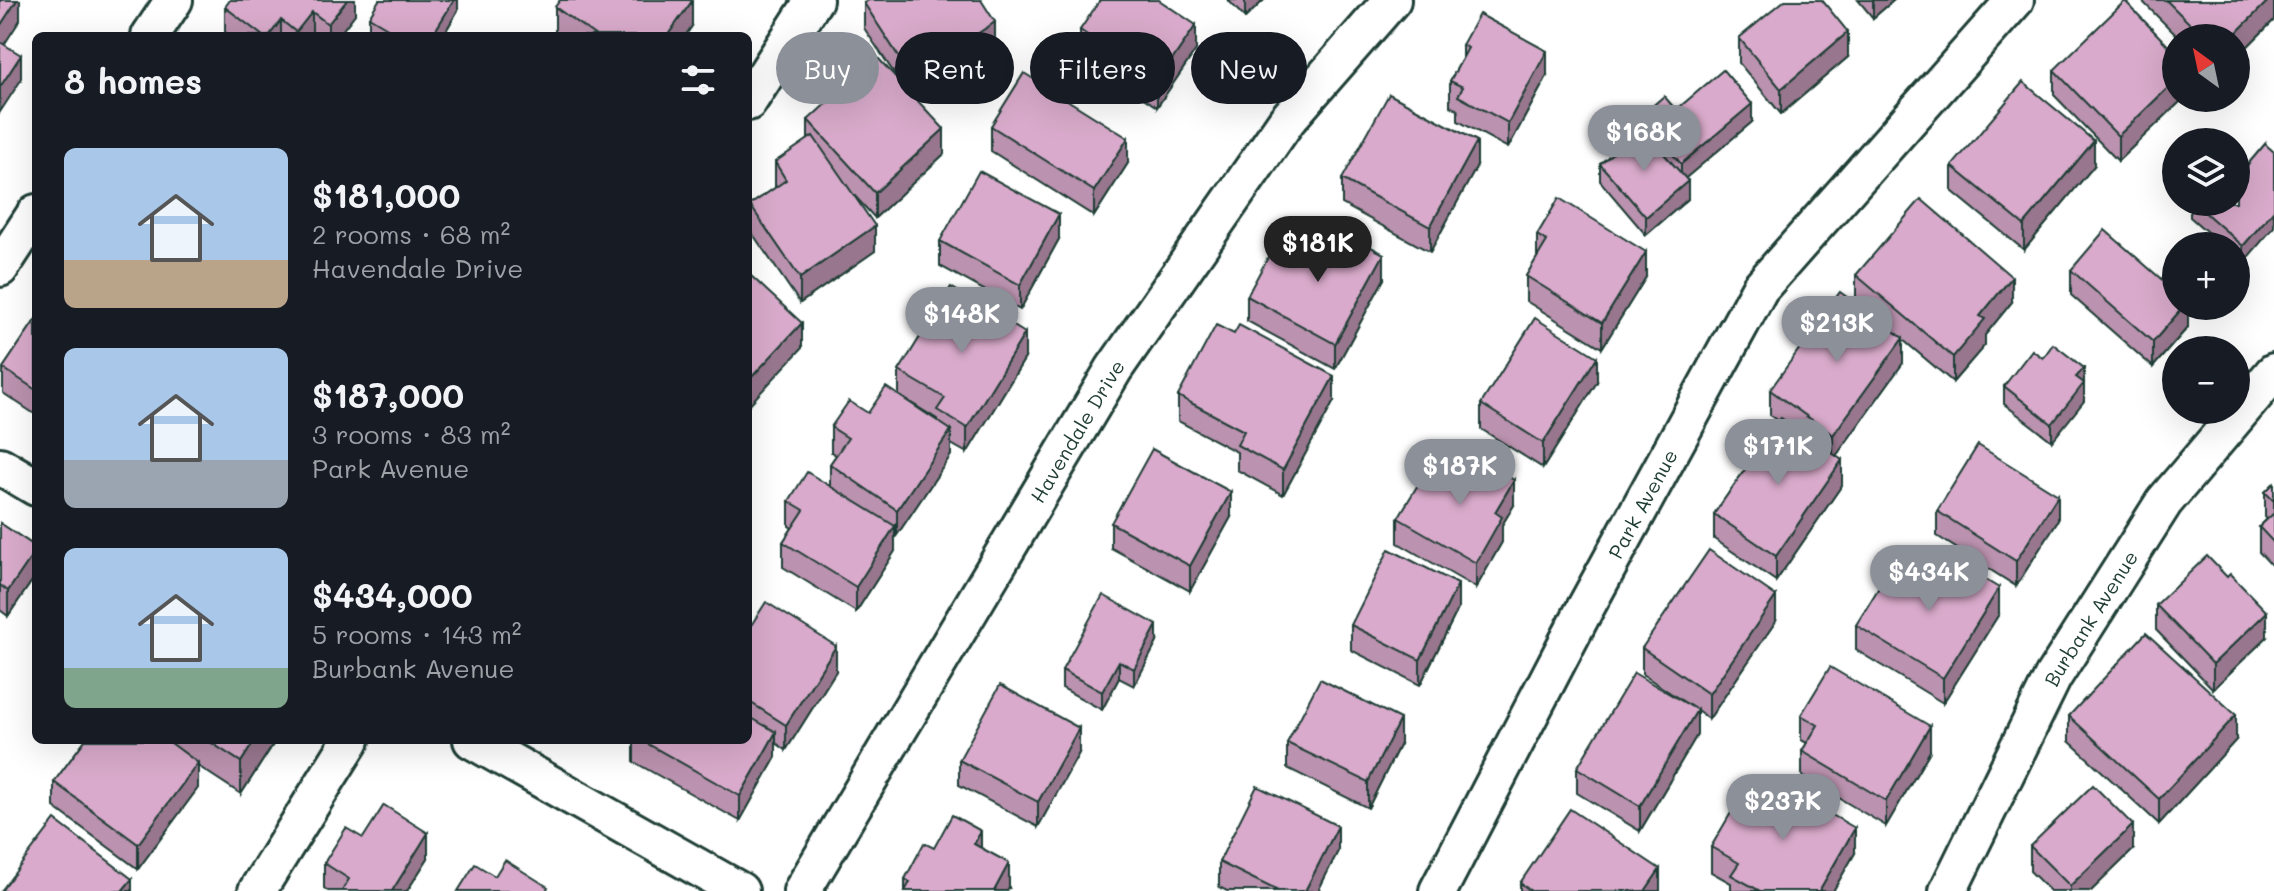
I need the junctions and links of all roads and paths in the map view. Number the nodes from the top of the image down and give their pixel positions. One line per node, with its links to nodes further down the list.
1 (174, 0): 5 (street)
2 (814, 0): 6 (street)
3 (1392, 0): 16 (street, Havendale Drive)
4 (2015, 0): 17 (street, Park Avenue)
5 (153, 32)
6 (752, 96)
7 (32, 219): 8 (street)
8 (0, 268)
9 (2274, 372): 18 (street, Burbank Avenue)
10 (0, 466): 11 (street)
11 (32, 485)
12 (349, 744): 14 (street)
13 (479, 744): 15 (street)
14 (257, 891)
15 (740, 891)
16 (802, 891)
17 (1438, 891)
18 (1948, 891)

